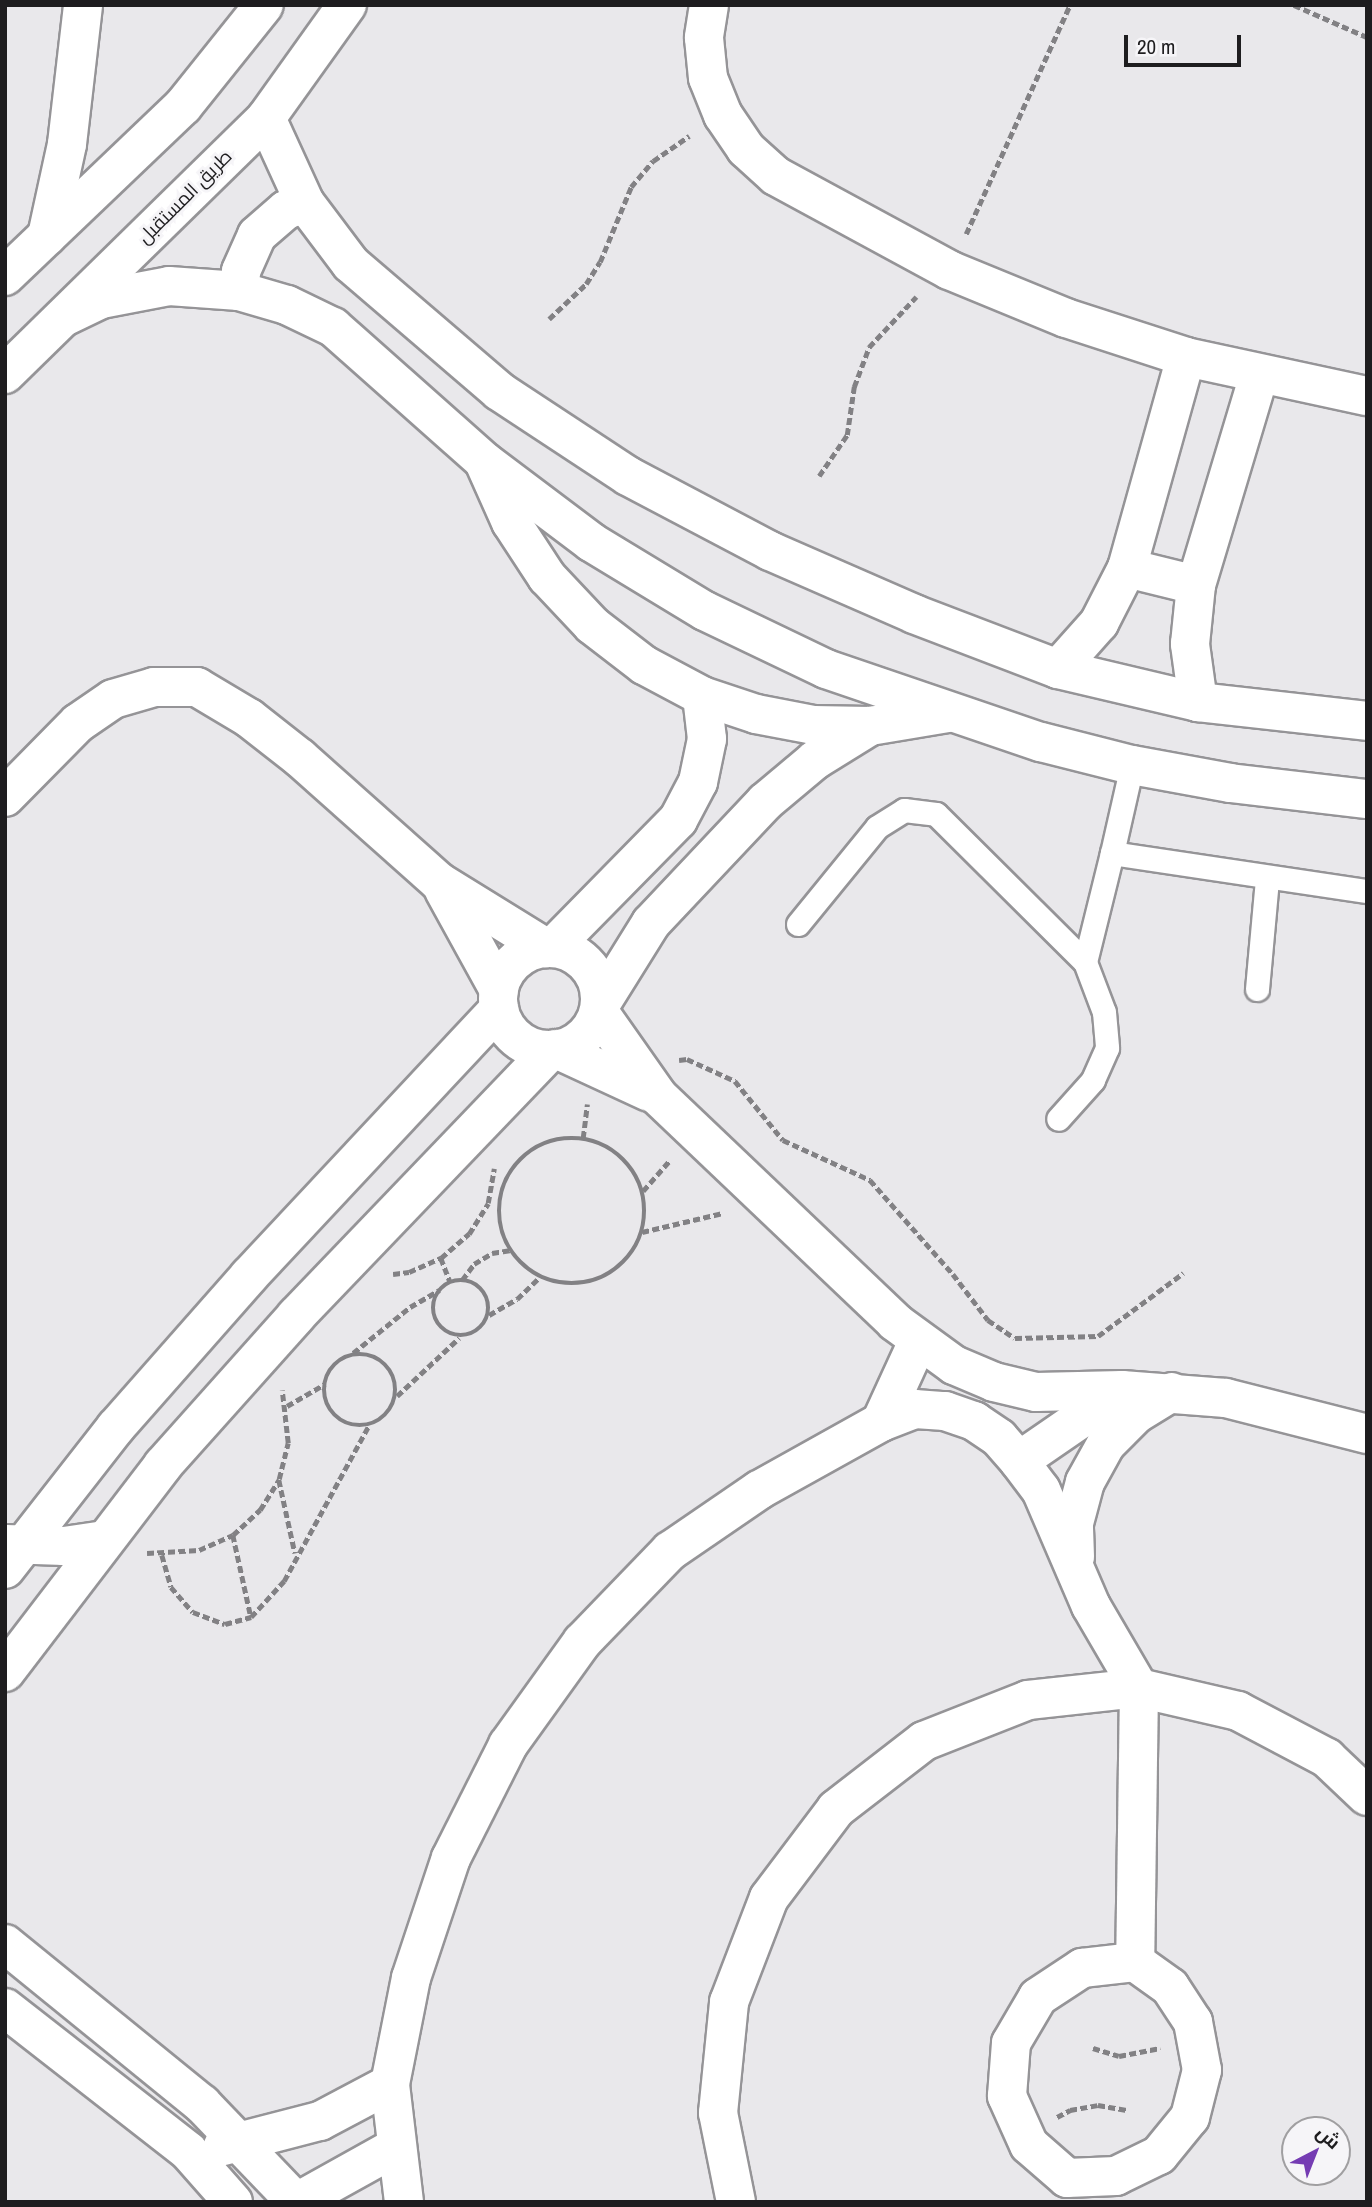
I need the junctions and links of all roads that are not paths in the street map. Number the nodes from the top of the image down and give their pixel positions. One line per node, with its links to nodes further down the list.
1 (83, 5): 7 (street)
2 (264, 5): 7 (street)
3 (347, 5): 5 (street, طريق المستقبل)
4 (709, 5): 11 (street)
5 (266, 118): 6 (street); 10 (street, طريق المستقبل)
6 (305, 203): 9 (street); 18 (street)
7 (47, 236): 8 (street)
8 (5, 276)
9 (239, 290): 10 (street); 15 (street)
10 (64, 317): 12 (street, طريق المستقبل)
11 (1185, 357): 13 (street); 16 (street)
12 (5, 374)
13 (1259, 375): 14 (street); 17 (street)
14 (1367, 396)
15 (485, 462): 19 (street); 21 (street)
16 (1127, 568): 17 (street); 18 (street)
17 (1196, 585): 20 (street)
18 (1058, 669): 20 (street)
19 (702, 696): 23 (street); 32 (street)
20 (1198, 702): 22 (street)
21 (952, 713): 23 (street); 24 (street)
22 (1367, 721)
23 (870, 726): 36 (street)
24 (1132, 765): 26 (street); 27 (lane)
25 (5, 797): 29 (street)
26 (1367, 799)
27 (1112, 853): 28 (lane); 33 (lane)
28 (1267, 880): 30 (lane); 34 (lane)
29 (439, 882): 32 (street); 35 (street)
30 (1367, 891)
31 (798, 924): 33 (lane)
32 (549, 948): 35 (street); 36 (street)
33 (1084, 962): 39 (lane)
34 (1257, 989)
35 (499, 999): 37 (street); 47 (street)
36 (599, 1009): 37 (street); 38 (street)
37 (553, 1050): 38 (street); 46 (street)
38 (647, 1082): 40 (street)
39 (1058, 1119)
40 (918, 1341): 41 (street); 43 (street)
41 (1122, 1390): 42 (street); 45 (street)
42 (1172, 1392): 44 (street); 48 (street)
43 (881, 1422): 45 (street); 55 (street)
44 (1367, 1434)
45 (1019, 1461): 48 (street)
46 (104, 1540): 47 (street); 49 (street)
47 (11, 1553)
48 (1075, 1566): 50 (street)
49 (8, 1660)
50 (1139, 1689): 51 (street); 53 (street); 62 (street)
51 (1367, 1796)
52 (5, 1944): 56 (street)
53 (1135, 1962): 53 (street)
54 (5, 2008): 58 (street)
55 (390, 2084): 56 (street); 57 (street)
56 (244, 2143): 58 (street); 60 (street)
57 (396, 2147): 60 (street); 61 (street)
58 (188, 2151): 59 (street)
59 (233, 2202)
60 (297, 2202)
61 (404, 2202)
62 (736, 2202)

